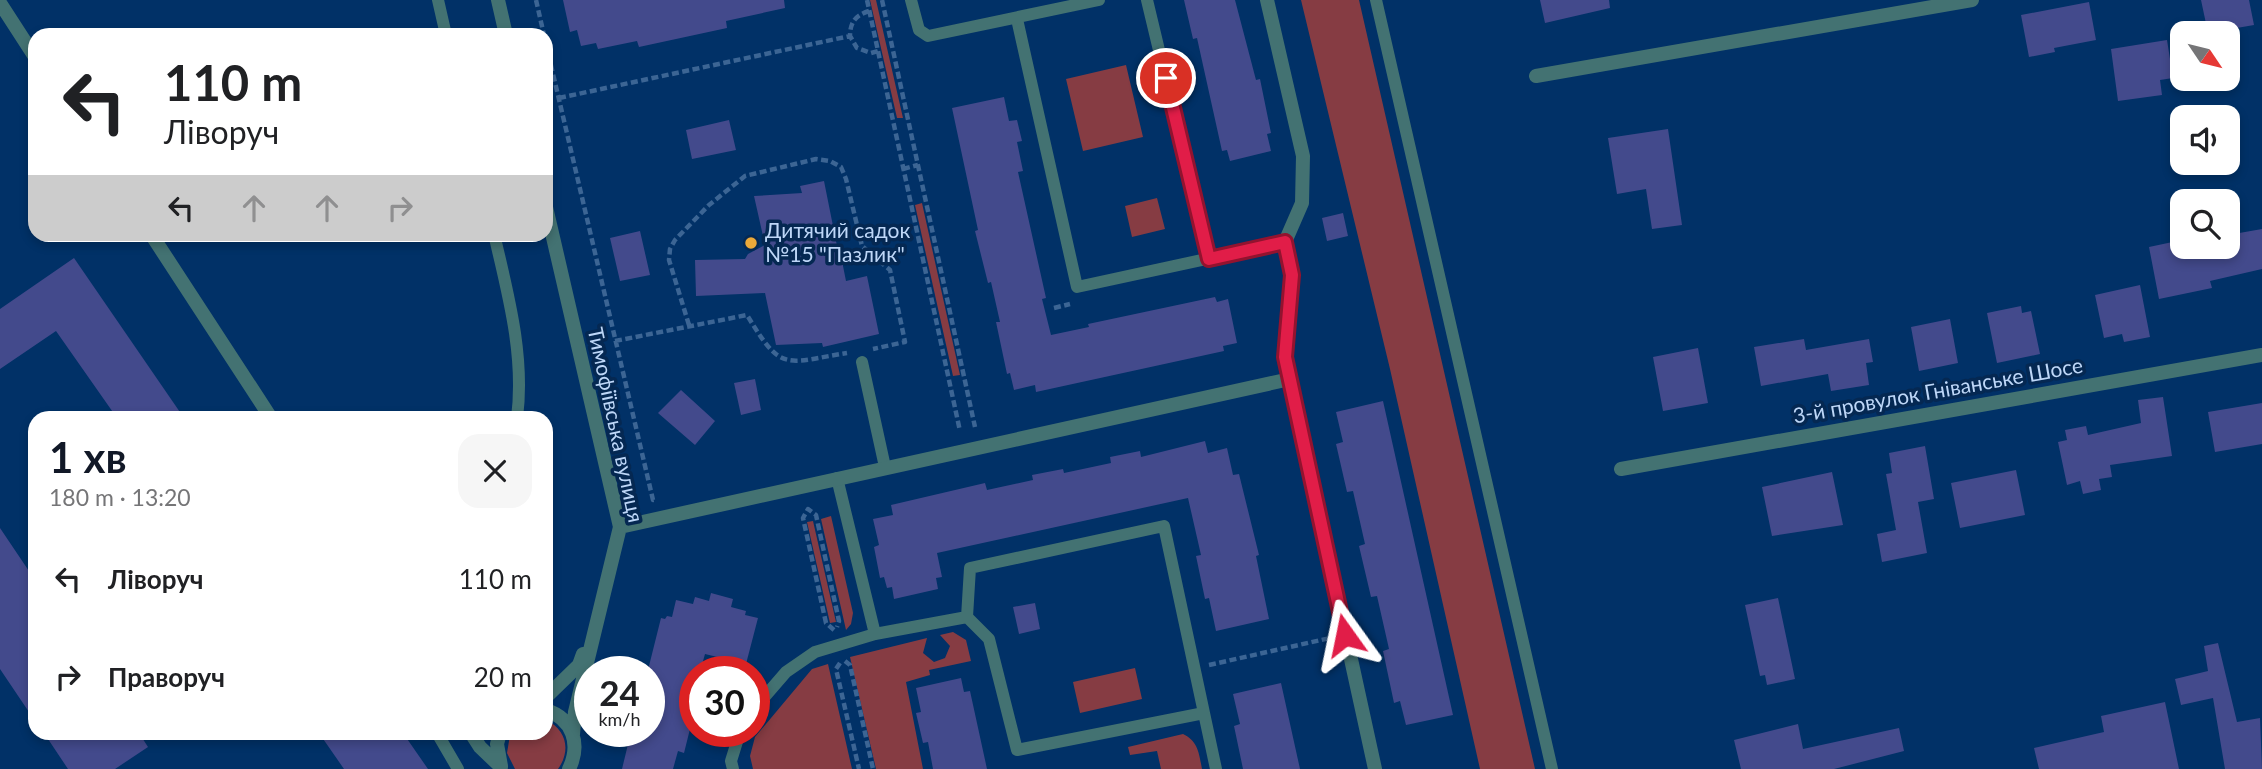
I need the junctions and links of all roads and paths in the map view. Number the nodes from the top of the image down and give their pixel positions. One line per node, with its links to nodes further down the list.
1 (438, 0): 15 (lane)
2 (498, 0): 16 (street)
3 (536, 0): 17 (path)
4 (867, 0): 13 (path)
5 (881, 0): 24 (path)
6 (911, 0): 14 (lane)
7 (1099, 0): 14 (lane)
8 (1147, 0): 30 (lane)
9 (1268, 0): 29 (street)
10 (1376, 0): 72 (lane)
11 (1972, 0): 22 (street)
12 (0, 3): 19 (street)
13 (869, 11): 18 (path); 20 (path)
14 (1017, 19): 30 (lane)
15 (444, 28)
16 (504, 28)
17 (542, 28)
18 (850, 36): 20 (path); 23 (path)
19 (28, 46)
20 (878, 51): 25 (path)
21 (553, 73): 23 (path)
22 (1536, 76)
23 (559, 98): 34 (path)
24 (918, 165): 25 (path); 41 (path)
25 (903, 169): 41 (path)
26 (553, 237): 48 (street, Тимофіївська вулиця)
27 (156, 242): 39 (street)
28 (496, 242): 40 (lane)
29 (1285, 242): 30 (lane); 38 (street)
30 (1209, 259)
31 (1080, 301): 32 (path)
32 (1054, 308)
33 (689, 325): 34 (path); 35 (path); 37 (path)
34 (615, 341): 46 (path)
35 (871, 349)
36 (2262, 355): 44 (street, 3-й провулок Гніванське Шосе)
37 (861, 356): 43 (lane)
38 (1290, 379): 43 (street); 52 (street)
39 (266, 411)
40 (518, 411)
41 (960, 431): 42 (path)
42 (947, 434)
43 (885, 467): 45 (street)
44 (1621, 469)
45 (836, 478): 48 (street); 51 (lane)
46 (658, 498)
47 (808, 509): 47 (path)
48 (620, 527): 50 (street, Тимофіївська вулиця)
49 (967, 617): 51 (lane); 53 (lane); 57 (lane)
50 (596, 620): 54 (street); 58 (street, Тимофіївська вулиця)
51 (875, 634): 55 (lane)
52 (1345, 635): 53 (path); 71 (street)
53 (1194, 668): 57 (lane)
54 (553, 690)
55 (770, 690)
56 (553, 713): 58 (street)
57 (1204, 713): 70 (lane)
58 (573, 734): 66 (street, Тимофіївська вулиця)
59 (441, 740): 65 (lane)
60 (476, 740): 64 (street)
61 (498, 740): 64 (street)
62 (736, 747): 63 (lane)
63 (732, 765): 67 (lane)
64 (502, 768)
65 (458, 769)
66 (569, 769)
67 (720, 769)
68 (859, 769): 69 (path)
69 (873, 769)
70 (1216, 769)
71 (1375, 769)
72 (1552, 769)

